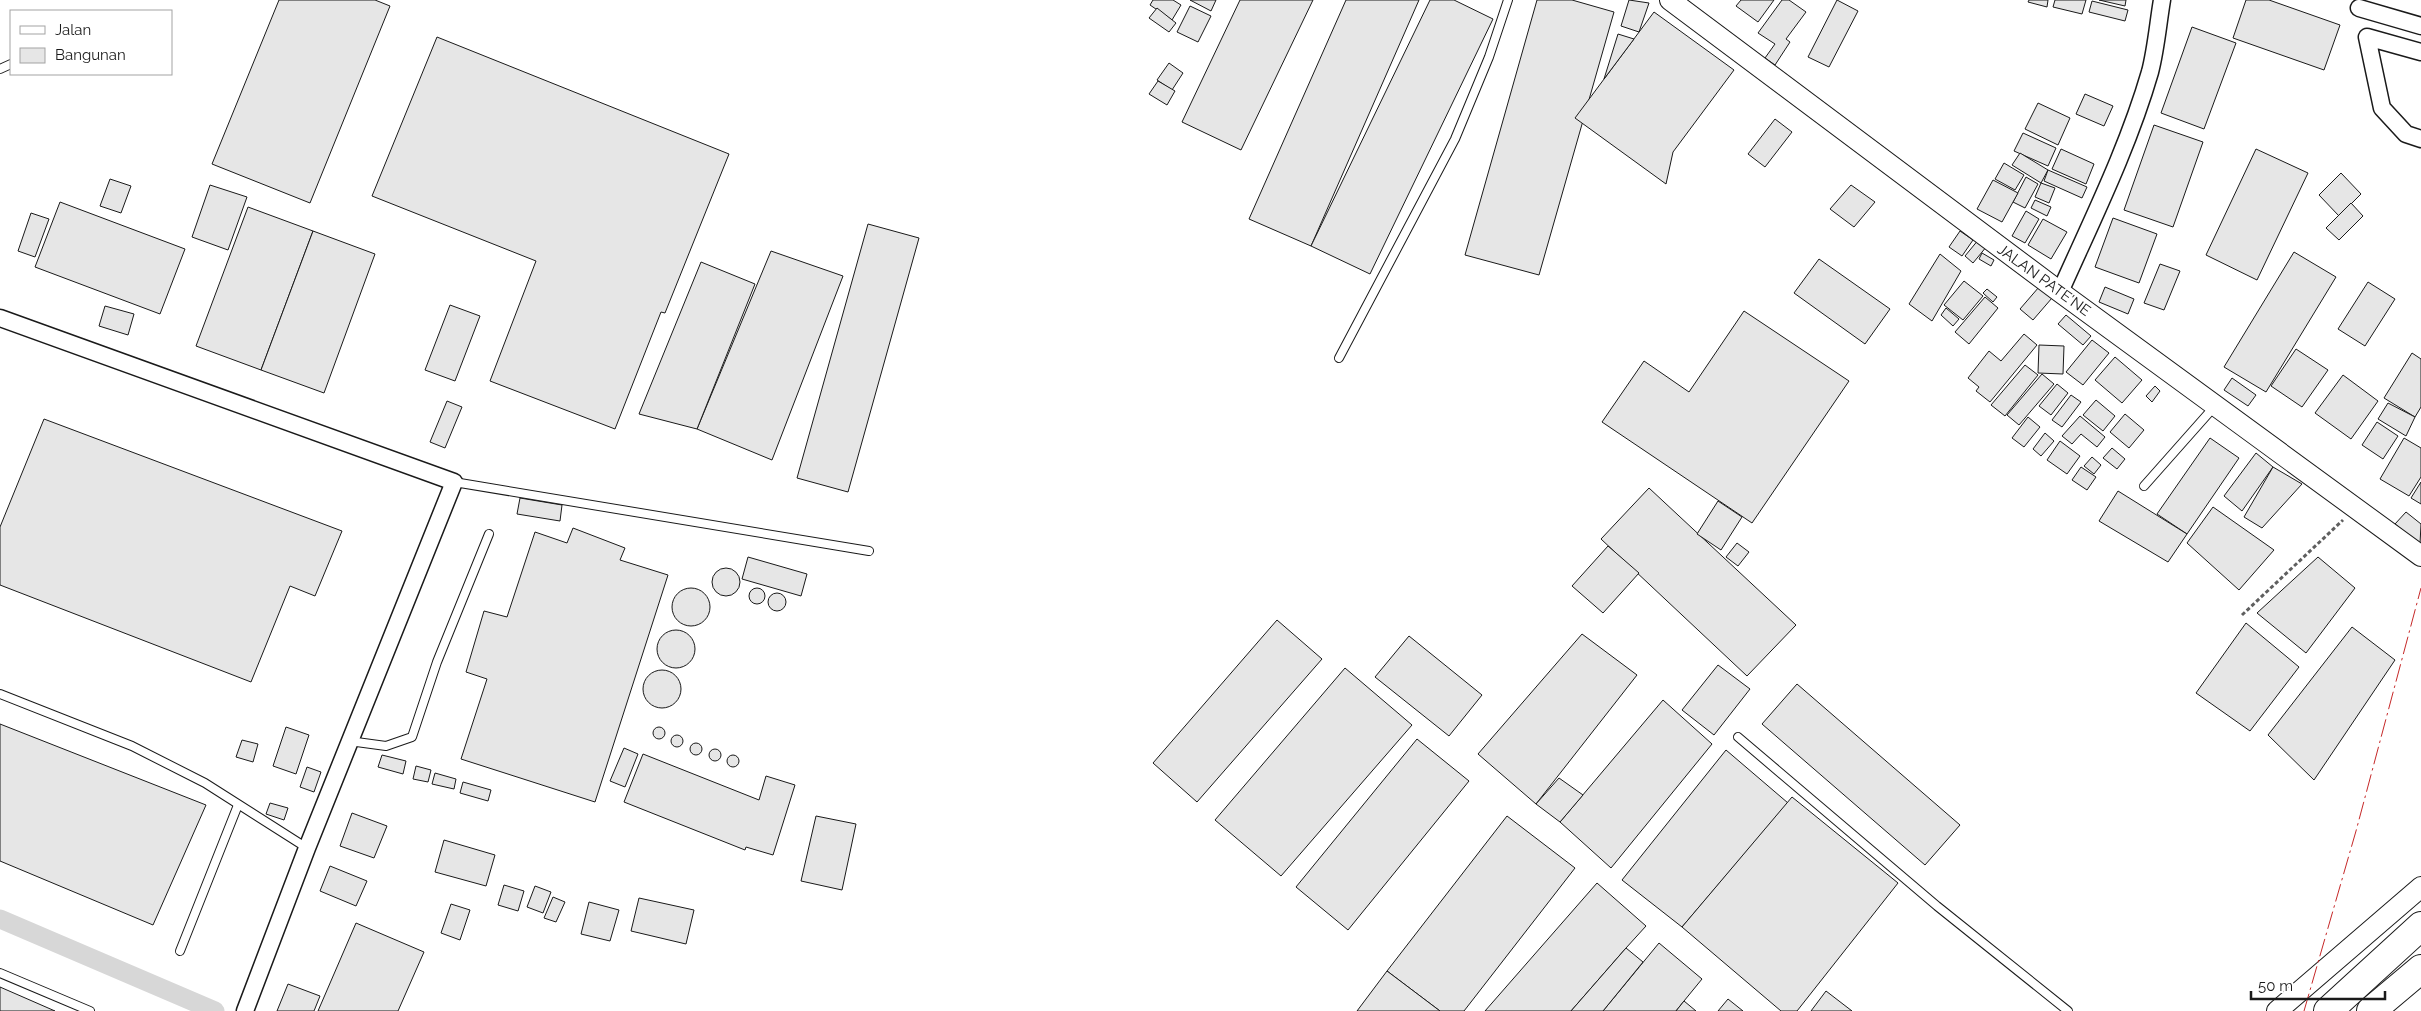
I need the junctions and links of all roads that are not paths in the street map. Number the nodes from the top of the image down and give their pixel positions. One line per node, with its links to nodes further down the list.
1 (1508, 0): 10 (lane)
2 (1670, 0): 8 (street, JALAN PATE'NE)
3 (2162, 0): 8 (street)
4 (2359, 8): 5 (street)
5 (2421, 26)
6 (2421, 52): 7 (street)
7 (2421, 139)
8 (2060, 292): 11 (street, JALAN PATE'NE)
9 (0, 318): 12 (street)
10 (1339, 358)
11 (2216, 406): 13 (lane); 16 (street, JALAN PATE'NE)
12 (454, 482): 15 (lane); 19 (street)
13 (2144, 486)
14 (489, 534): 19 (lane)
15 (869, 551)
16 (2421, 556)
17 (0, 694): 20 (lane)
18 (1738, 737): 29 (lane)
19 (349, 741): 21 (street)
20 (238, 805): 21 (lane); 24 (lane)
21 (306, 848): 27 (street)
22 (2421, 887): 30 (street)
23 (2421, 926): 31 (highway)
24 (180, 951)
25 (2421, 969): 32 (highway)
26 (0, 973): 28 (lane)
27 (246, 1010)
28 (90, 1011)
29 (2068, 1011)
30 (2277, 1011)
31 (2328, 1011)
32 (2371, 1011)

